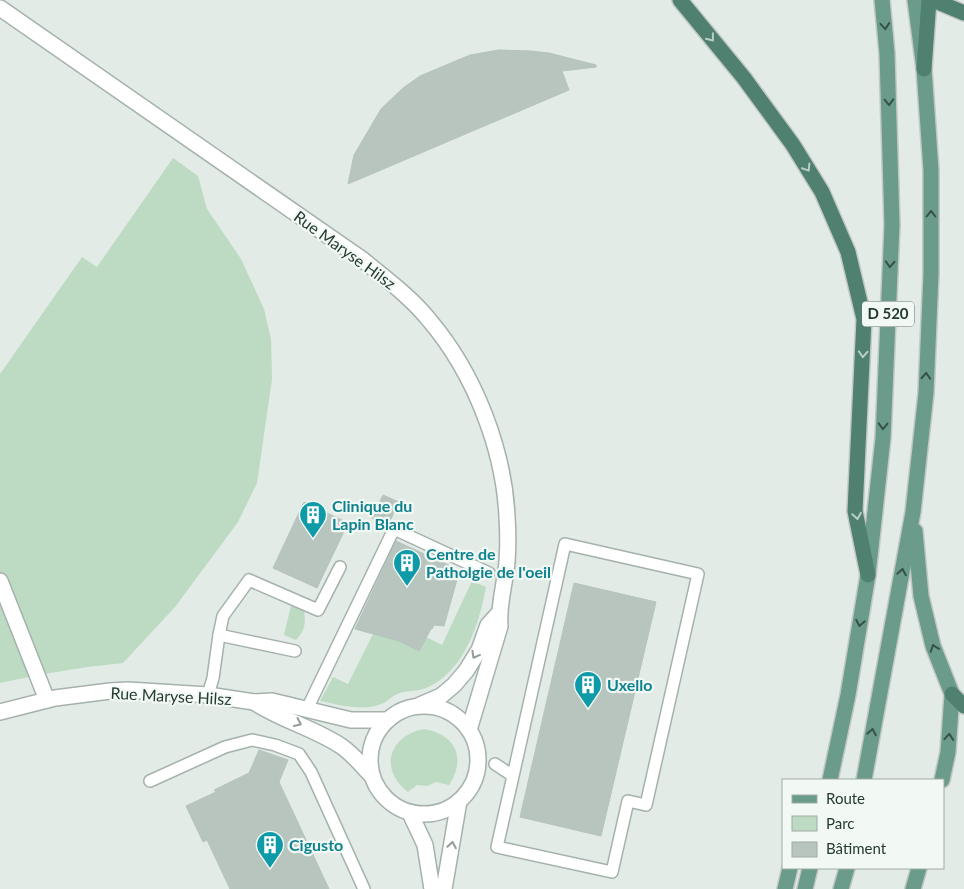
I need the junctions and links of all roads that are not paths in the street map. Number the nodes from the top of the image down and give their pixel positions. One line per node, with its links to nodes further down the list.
1 (680, 0): 11 (highway, one-way to 11)
2 (882, 0): 11 (main road, D 520, one-way to 11)
3 (914, 0): 7 (main road, D 520)
4 (931, 0): 6 (highway); 7 (highway)
5 (0, 8): 13 (street, Rue Maryse Hilsz)
6 (964, 13)
7 (924, 69): 8 (main road, D 520, one-way to 7)
8 (913, 512): 16 (main road, one-way to 8); 30 (main road, D 520, one-way to 8)
9 (340, 567): 14 (lane)
10 (488, 573): 22 (lane)
11 (868, 575): 29 (main road, D 520, one-way to 29)
12 (0, 581): 18 (street)
13 (499, 613): 21 (street, Rue Maryse Hilsz, one-way to 21); 25 (street, Rue Maryse Hilsz)
14 (219, 635): 15 (lane); 17 (lane)
15 (295, 651)
16 (952, 694): 20 (highway); 31 (main road, one-way to 16)
17 (208, 695): 18 (street, Rue Maryse Hilsz); 19 (street, Rue Maryse Hilsz)
18 (47, 700): 23 (street, Rue Maryse Hilsz)
19 (254, 702): 22 (street, Rue Maryse Hilsz); 28 (street, Rue Maryse Hilsz, one-way to 28)
20 (964, 706)
21 (416, 707): 24 (street); 25 (street)
22 (307, 709): 24 (street, Rue Maryse Hilsz)
23 (0, 712)
24 (388, 720): 28 (street)
25 (469, 730): 33 (street)
26 (495, 764): 27 (lane)
27 (513, 776): 27 (lane)
28 (372, 778): 34 (street)
29 (830, 779)
30 (864, 779)
31 (942, 779)
32 (150, 781): 39 (lane)
33 (460, 801): 34 (street); 41 (street, one-way to 33)
34 (410, 813): 40 (street)
35 (790, 869): 42 (main road)
36 (810, 869): 43 (main road)
37 (847, 869): 44 (main road)
38 (919, 869): 45 (main road)
39 (364, 889)
40 (432, 889)
41 (444, 889)
42 (785, 889)
43 (805, 889)
44 (841, 889)
45 (913, 889)

